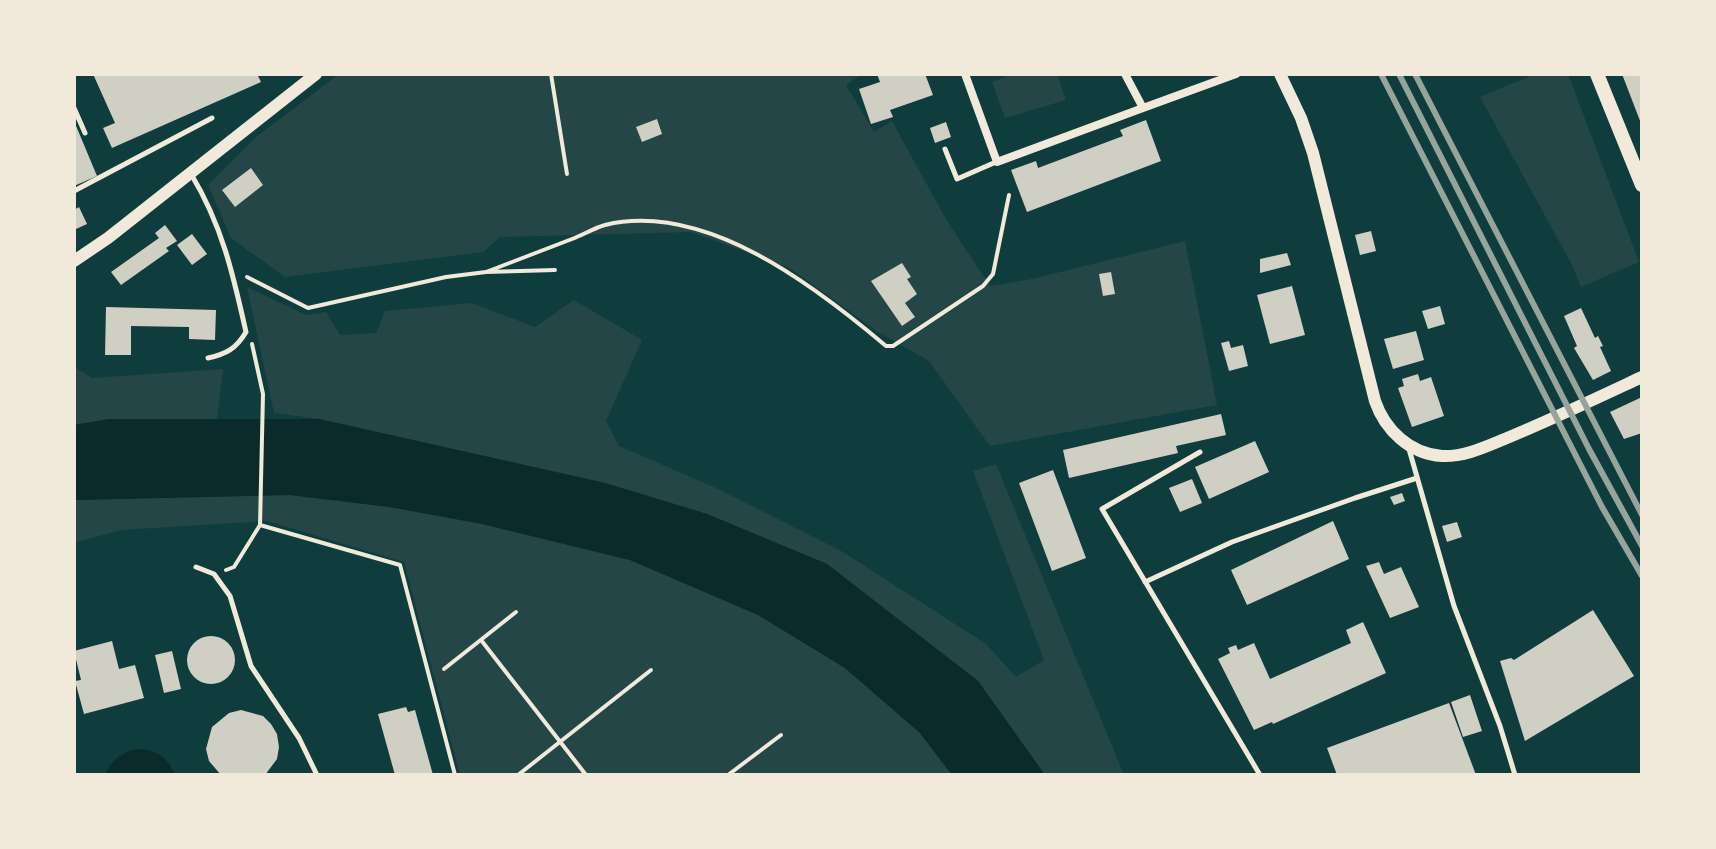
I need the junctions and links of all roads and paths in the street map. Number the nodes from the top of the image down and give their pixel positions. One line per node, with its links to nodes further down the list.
1 (316, 74): 14 (street)
2 (551, 74): 15 (path)
3 (965, 74): 13 (street)
4 (1125, 74): 9 (street)
5 (1236, 74): 9 (street)
6 (1280, 74): 26 (street)
7 (1597, 74): 16 (main road)
8 (74, 108): 11 (lane)
9 (1143, 108): 13 (street)
10 (212, 118): 17 (lane)
11 (85, 133)
12 (945, 149): 13 (lane)
13 (997, 162)
14 (190, 173): 19 (street); 20 (lane)
15 (567, 174)
16 (1642, 185)
17 (74, 191)
18 (1009, 195): 22 (path)
19 (74, 261)
20 (231, 267): 22 (path); 23 (lane)
21 (555, 270): 22 (path)
22 (486, 272)
23 (246, 332): 24 (lane); 29 (path)
24 (208, 358)
25 (1642, 377): 26 (street)
26 (1408, 445): 28 (lane)
27 (1200, 452): 32 (lane)
28 (1417, 478): 32 (lane); 45 (lane)
29 (260, 525): 31 (path); 40 (path)
30 (196, 567): 31 (lane)
31 (214, 574): 39 (lane)
32 (1145, 582): 44 (lane)
33 (516, 612): 34 (path)
34 (481, 640): 35 (path); 38 (path)
35 (444, 669)
36 (651, 670): 38 (path)
37 (781, 735): 43 (path)
38 (560, 742): 41 (path); 42 (path)
39 (317, 775)
40 (455, 775)
41 (518, 775)
42 (586, 775)
43 (728, 775)
44 (1260, 775)
45 (1515, 775)

